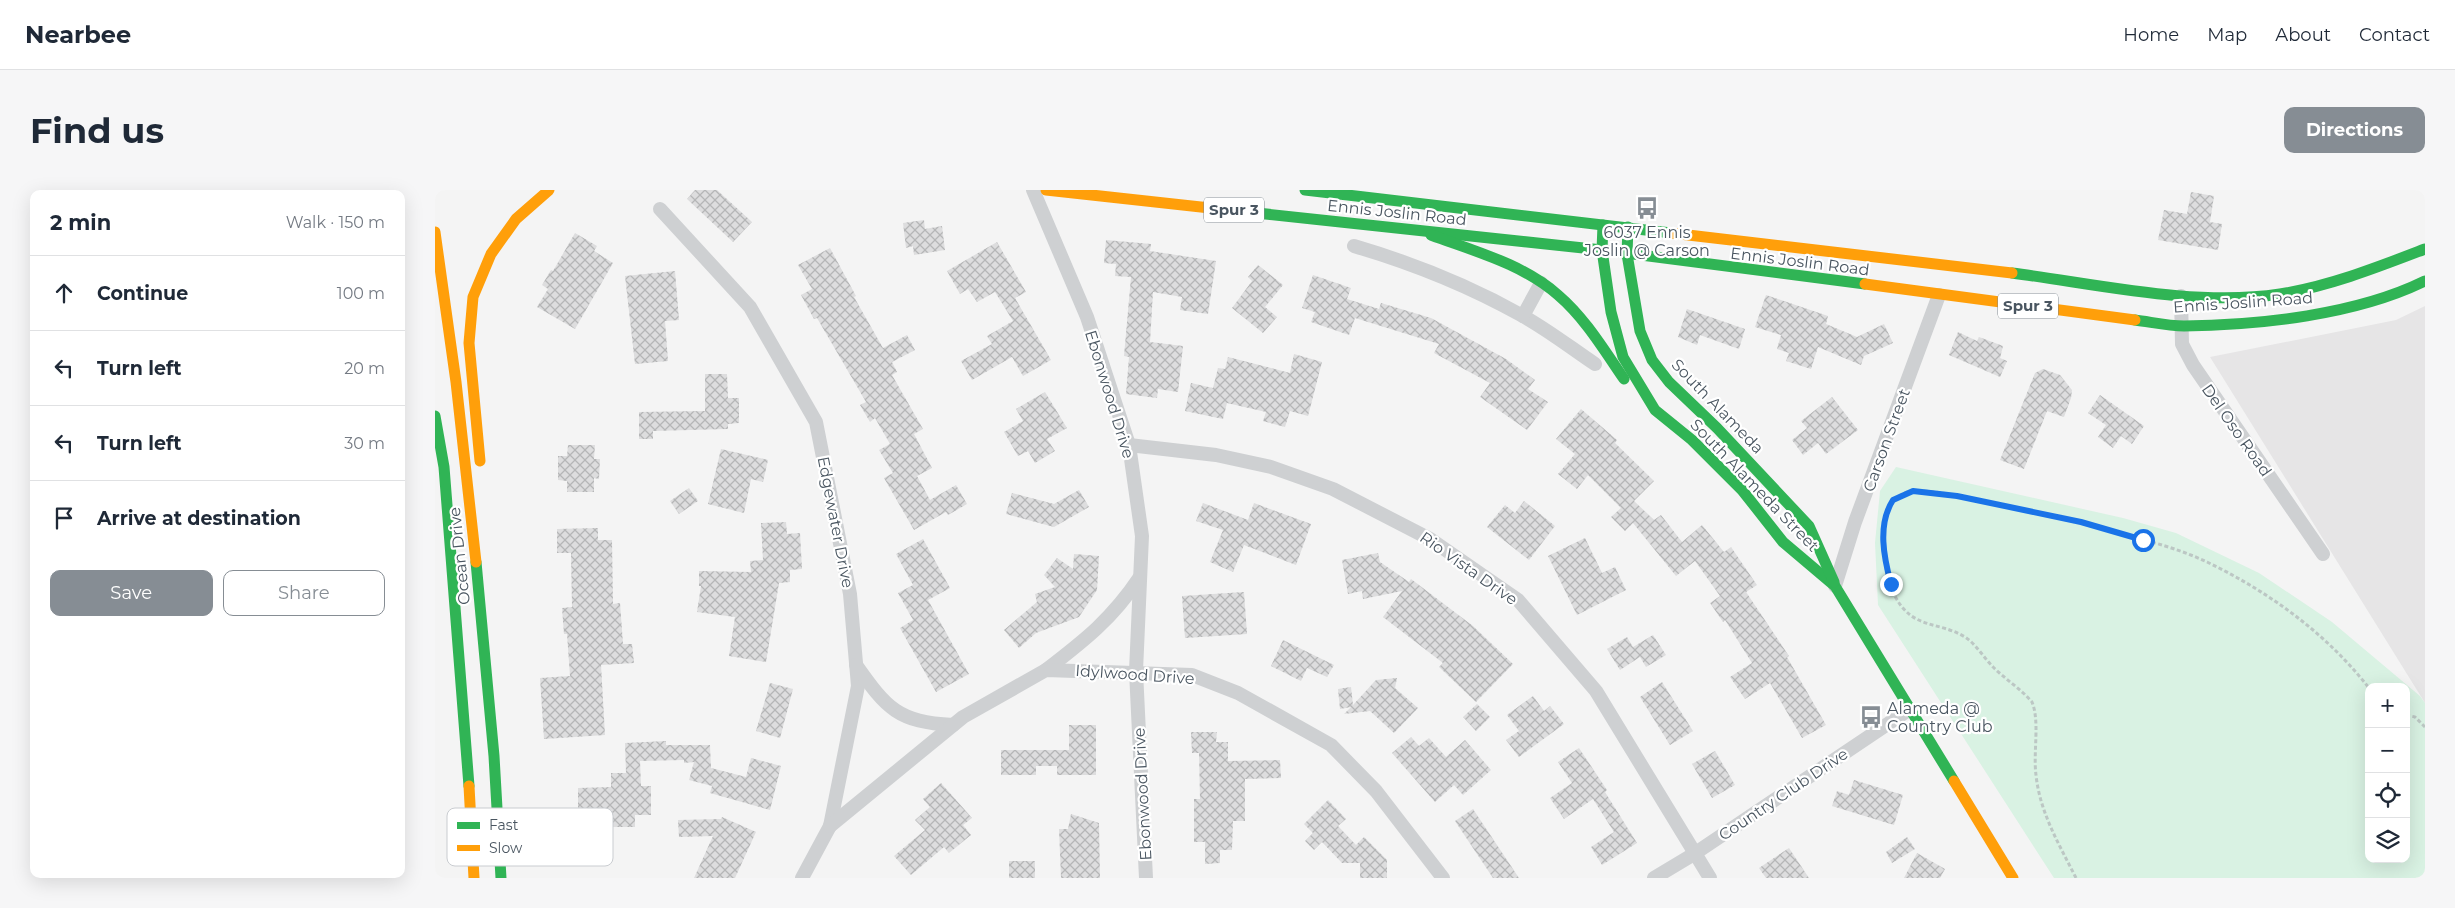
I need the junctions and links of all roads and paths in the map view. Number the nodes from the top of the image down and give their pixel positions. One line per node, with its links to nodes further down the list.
1 (549, 190): 24 (main road)
2 (1033, 190): 23 (street, Ebonwood Drive)
3 (1046, 190): 9 (main road, Ennis Joslin Road / Spur 3)
4 (1305, 190): 6 (main road, Ennis Joslin Road / Spur 3)
5 (660, 209): 30 (street, Edgewater Drive)
6 (1603, 225): 7 (main road, Ennis Joslin Road / Spur 3); 12 (main road, South Alameda Street)
7 (1628, 227): 13 (main road, South Alameda); 17 (main road, Ennis Joslin Road / Spur 3)
8 (435, 232): 28 (main road, Ocean Drive)
9 (1422, 232): 12 (main road, Ennis Joslin Road / Spur 3); 15 (main road)
10 (1354, 246): 18 (street)
11 (2425, 249): 17 (main road, Ennis Joslin Road / Spur 3)
12 (1602, 250): 13 (main road, Ennis Joslin Road / Spur 3); 21 (main road, South Alameda Street)
13 (1627, 254): 16 (main road, Ennis Joslin Road / Spur 3); 29 (main road, South Alameda)
14 (2425, 281): 19 (main road, Ennis Joslin Road / Spur 3)
15 (1541, 283): 18 (street); 21 (main road)
16 (1939, 294): 19 (main road, Ennis Joslin Road / Spur 3); 29 (street, Carson Street)
17 (2181, 296): 19 (street, Del Oso Road)
18 (1523, 316): 20 (street)
19 (2183, 326): 26 (street, Del Oso Road)
20 (1595, 364)
21 (1655, 410): 29 (main road, South Alameda Street)
22 (435, 416): 28 (main road, Ocean Drive)
23 (1129, 445): 27 (street, Ebonwood Drive); 43 (street, Rio Vista Drive)
24 (482, 475)
25 (485, 540): 33 (main road)
26 (2323, 554)
27 (1140, 577): 31 (street); 32 (street, Ebonwood Drive)
28 (465, 578): 33 (main road, Ocean Drive); 39 (main road, Ocean Drive)
29 (1835, 586): 35 (main road, South Alameda Street)
30 (856, 664): 37 (street); 42 (street, Edgewater Drive)
31 (1046, 670): 32 (street, Idylwood Drive); 37 (street)
32 (1136, 671): 45 (street, Ebonwood Drive); 46 (street, Idylwood Drive)
33 (487, 683): 39 (main road, Ocean Drive)
34 (2365, 683): 50 (path)
35 (1911, 709): 43 (street, Country Club Drive); 49 (main road, South Alameda Street)
36 (2410, 716): 38 (path)
37 (953, 725): 42 (street)
38 (2425, 727)
39 (480, 742): 40 (main road, Ocean Drive); 41 (main road, Ocean Drive)
40 (484, 808)
41 (484, 808)
42 (830, 826): 44 (street, Edgewater Drive)
43 (1694, 854): 47 (street, Country Club Drive); 48 (street, Rio Vista Drive)
44 (802, 878)
45 (1146, 878)
46 (1443, 878)
47 (1654, 878)
48 (1709, 878)
49 (2013, 878)
50 (2075, 878)

